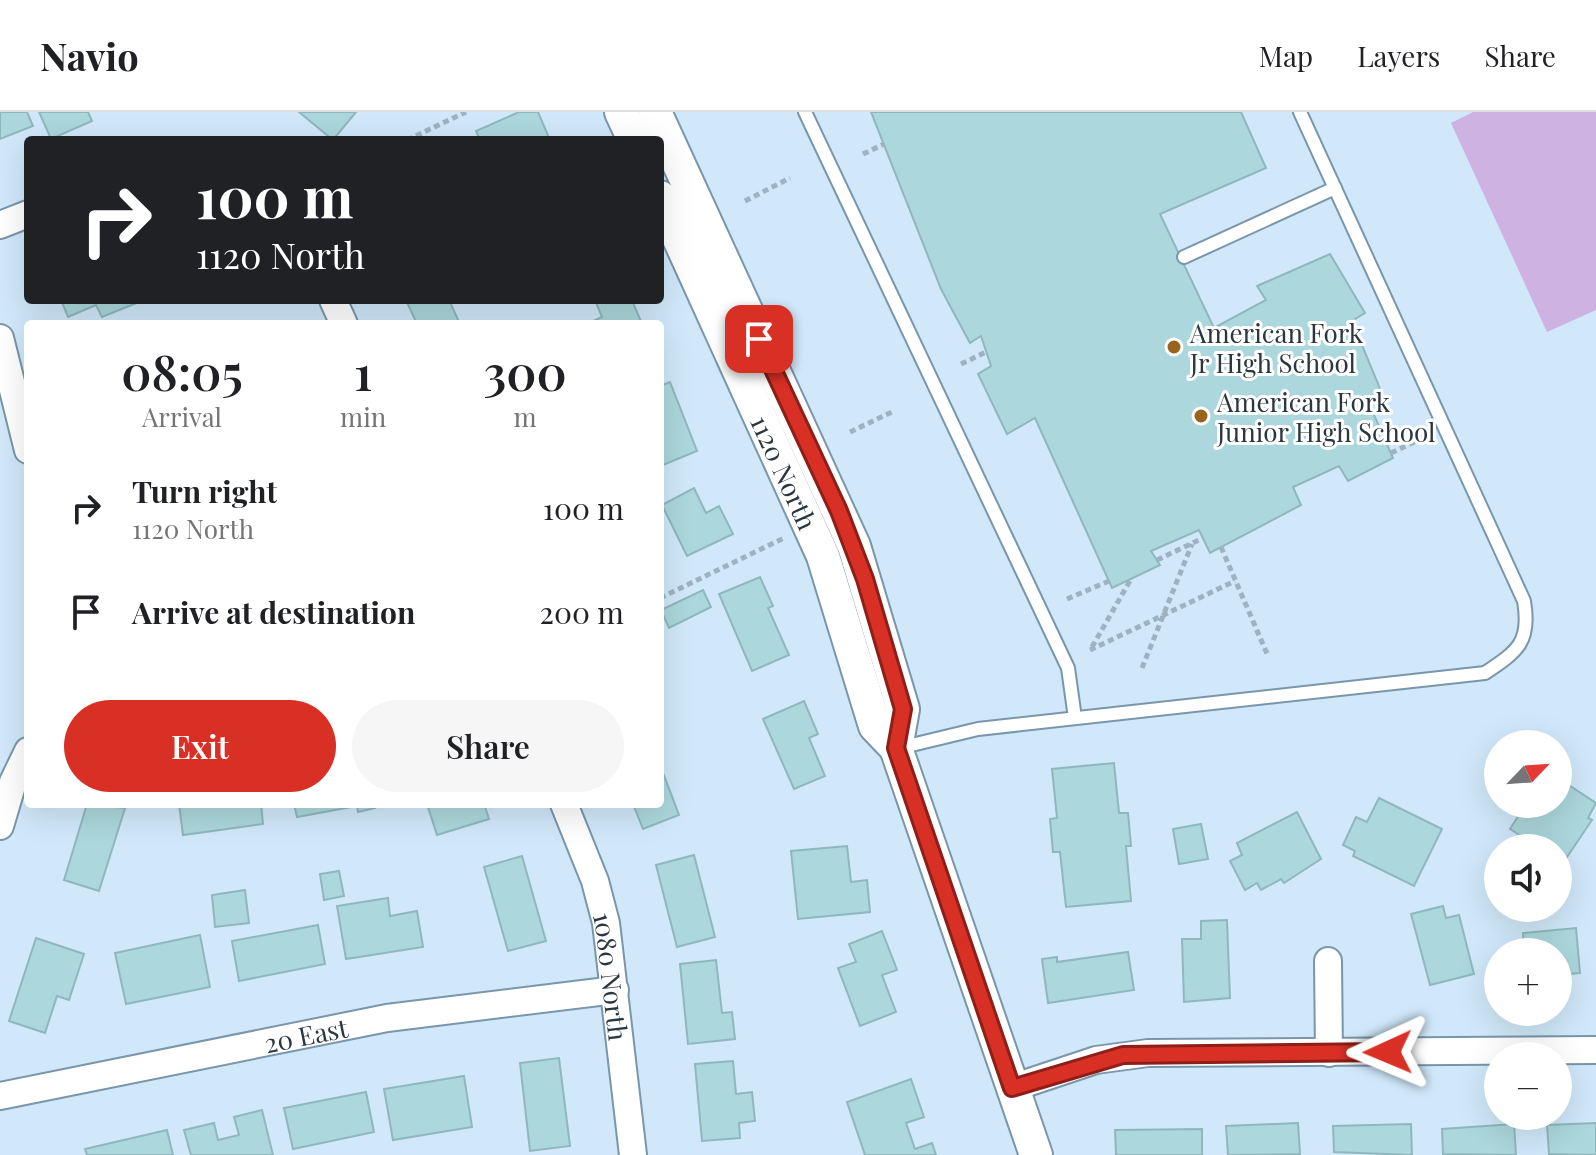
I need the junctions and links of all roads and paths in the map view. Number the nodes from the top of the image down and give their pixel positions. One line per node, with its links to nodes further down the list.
1 (466, 112): 6 (path)
2 (621, 112): 7 (street)
3 (655, 112): 39 (street, 1120 North)
4 (805, 112): 38 (lane)
5 (1300, 112): 11 (lane)
6 (415, 136)
7 (632, 136)
8 (884, 144): 9 (path)
9 (863, 154)
10 (790, 178): 12 (path)
11 (1335, 188): 16 (lane); 38 (lane)
12 (745, 201)
13 (664, 206): 39 (street, 1120 North)
14 (24, 216): 15 (street)
15 (0, 225)
16 (1184, 257)
17 (0, 338): 22 (street)
18 (986, 352): 19 (path)
19 (961, 364)
20 (892, 412): 21 (path)
21 (850, 432)
22 (24, 434)
23 (1430, 434): 24 (path)
24 (1391, 453)
25 (796, 532): 33 (path)
26 (1203, 538): 27 (path)
27 (1192, 544): 29 (path); 35 (path)
28 (1221, 547): 32 (path)
29 (1157, 560)
30 (1131, 579): 35 (path)
31 (1109, 581): 34 (path)
32 (1235, 581): 35 (path); 36 (path)
33 (664, 596)
34 (1067, 599)
35 (1164, 615): 37 (path)
36 (1268, 656)
37 (1142, 668)
38 (1075, 718): 39 (lane)
39 (896, 748): 49 (street, 1120 North)
40 (24, 750): 41 (street)
41 (0, 751)
42 (24, 759): 44 (street)
43 (566, 808): 46 (street, 1080 North)
44 (0, 826)
45 (1328, 961): 48 (street)
46 (615, 990): 50 (street, 20 East); 51 (street, 1080 North)
47 (1596, 1050): 48 (street)
48 (1329, 1053): 49 (street)
49 (1012, 1088): 52 (street, 1120 North)
50 (0, 1096)
51 (633, 1155)
52 (1036, 1155)

